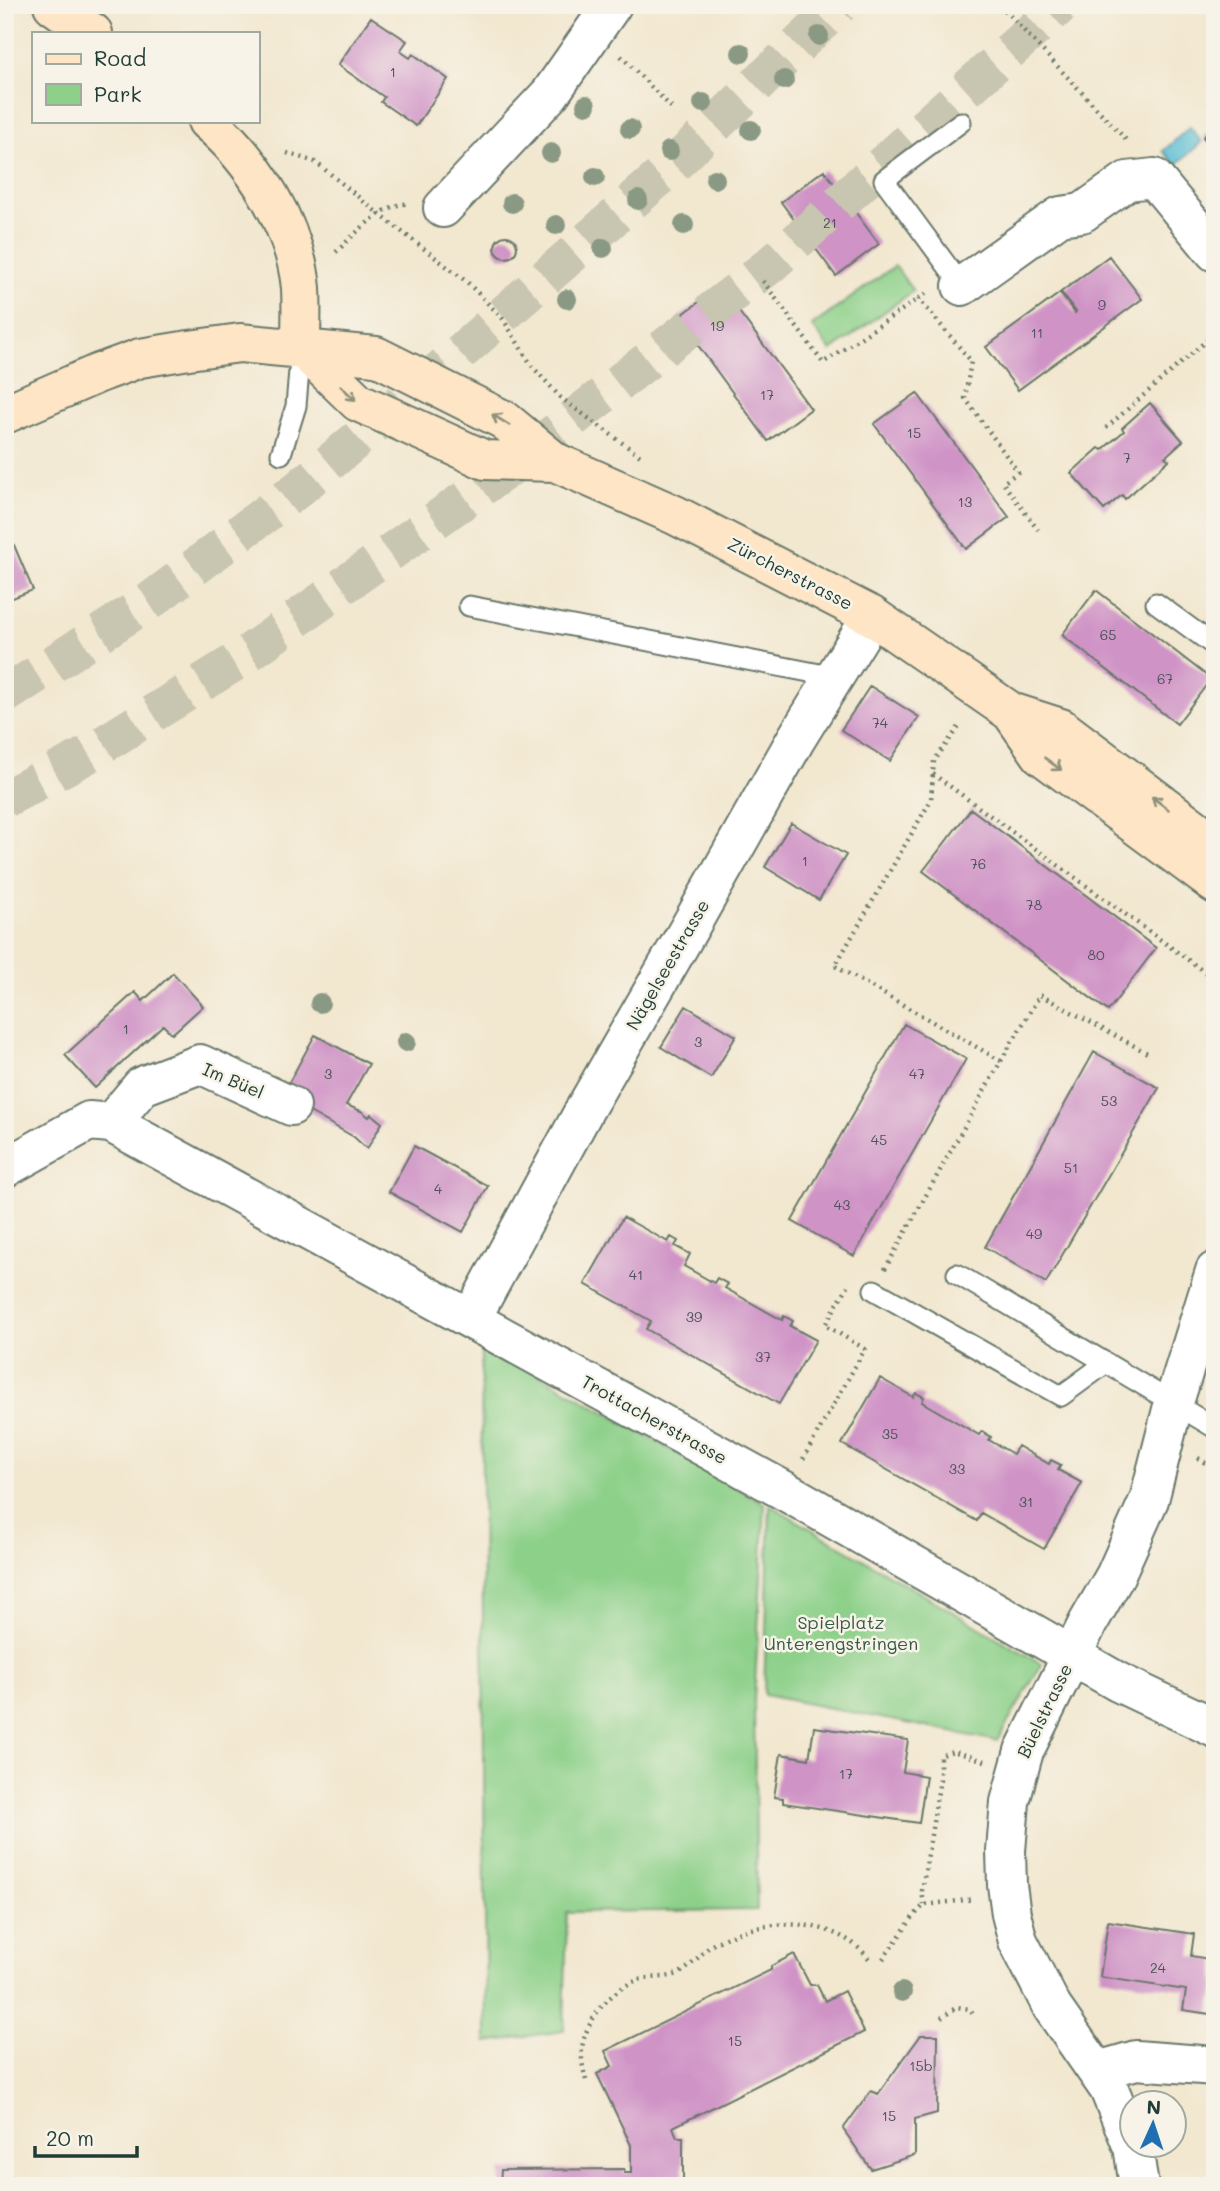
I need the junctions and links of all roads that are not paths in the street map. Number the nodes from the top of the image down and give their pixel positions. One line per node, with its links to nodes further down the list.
1 (53, 5): 3 (main road)
2 (603, 17): 6 (street)
3 (92, 32)
4 (208, 122): 9 (main road)
5 (961, 122): 8 (lane)
6 (443, 208)
7 (1215, 253): 8 (street)
8 (958, 281)
9 (301, 348): 10 (main road, Zürcherstrasse); 11 (lane); 14 (main road, Zürcherstrasse)
10 (5, 414)
11 (281, 454)
12 (1156, 603): 15 (lane)
13 (469, 606): 16 (lane)
14 (872, 616): 16 (street, Nägelseestrasse); 17 (main road, Zürcherstrasse)
15 (1215, 646)
16 (835, 677): 26 (street, Nägelseestrasse)
17 (1010, 712): 18 (main road, Zürcherstrasse, one-way to 17); 19 (main road, Zürcherstrasse, one-way to 19)
18 (1215, 845)
19 (1215, 884)
20 (291, 1106): 21 (street, Im Büel)
21 (100, 1122): 22 (street); 26 (street, Trottacherstrasse)
22 (5, 1168)
23 (1215, 1271): 28 (street, Büelstrasse)
24 (957, 1274): 27 (lane)
25 (874, 1290): 27 (lane)
26 (471, 1319): 30 (street, Trottacherstrasse)
27 (1106, 1363): 28 (lane)
28 (1174, 1402): 29 (lane); 30 (street, Büelstrasse)
29 (1215, 1428)
30 (1072, 1656): 31 (street, Trottacherstrasse); 33 (street, Büelstrasse)
31 (1215, 1728)
32 (1215, 2066): 33 (street)
33 (1098, 2071): 34 (street, Büelstrasse)
34 (1118, 2110)
35 (1135, 2160): 36 (street, Büelstrasse)
36 (1139, 2186)

